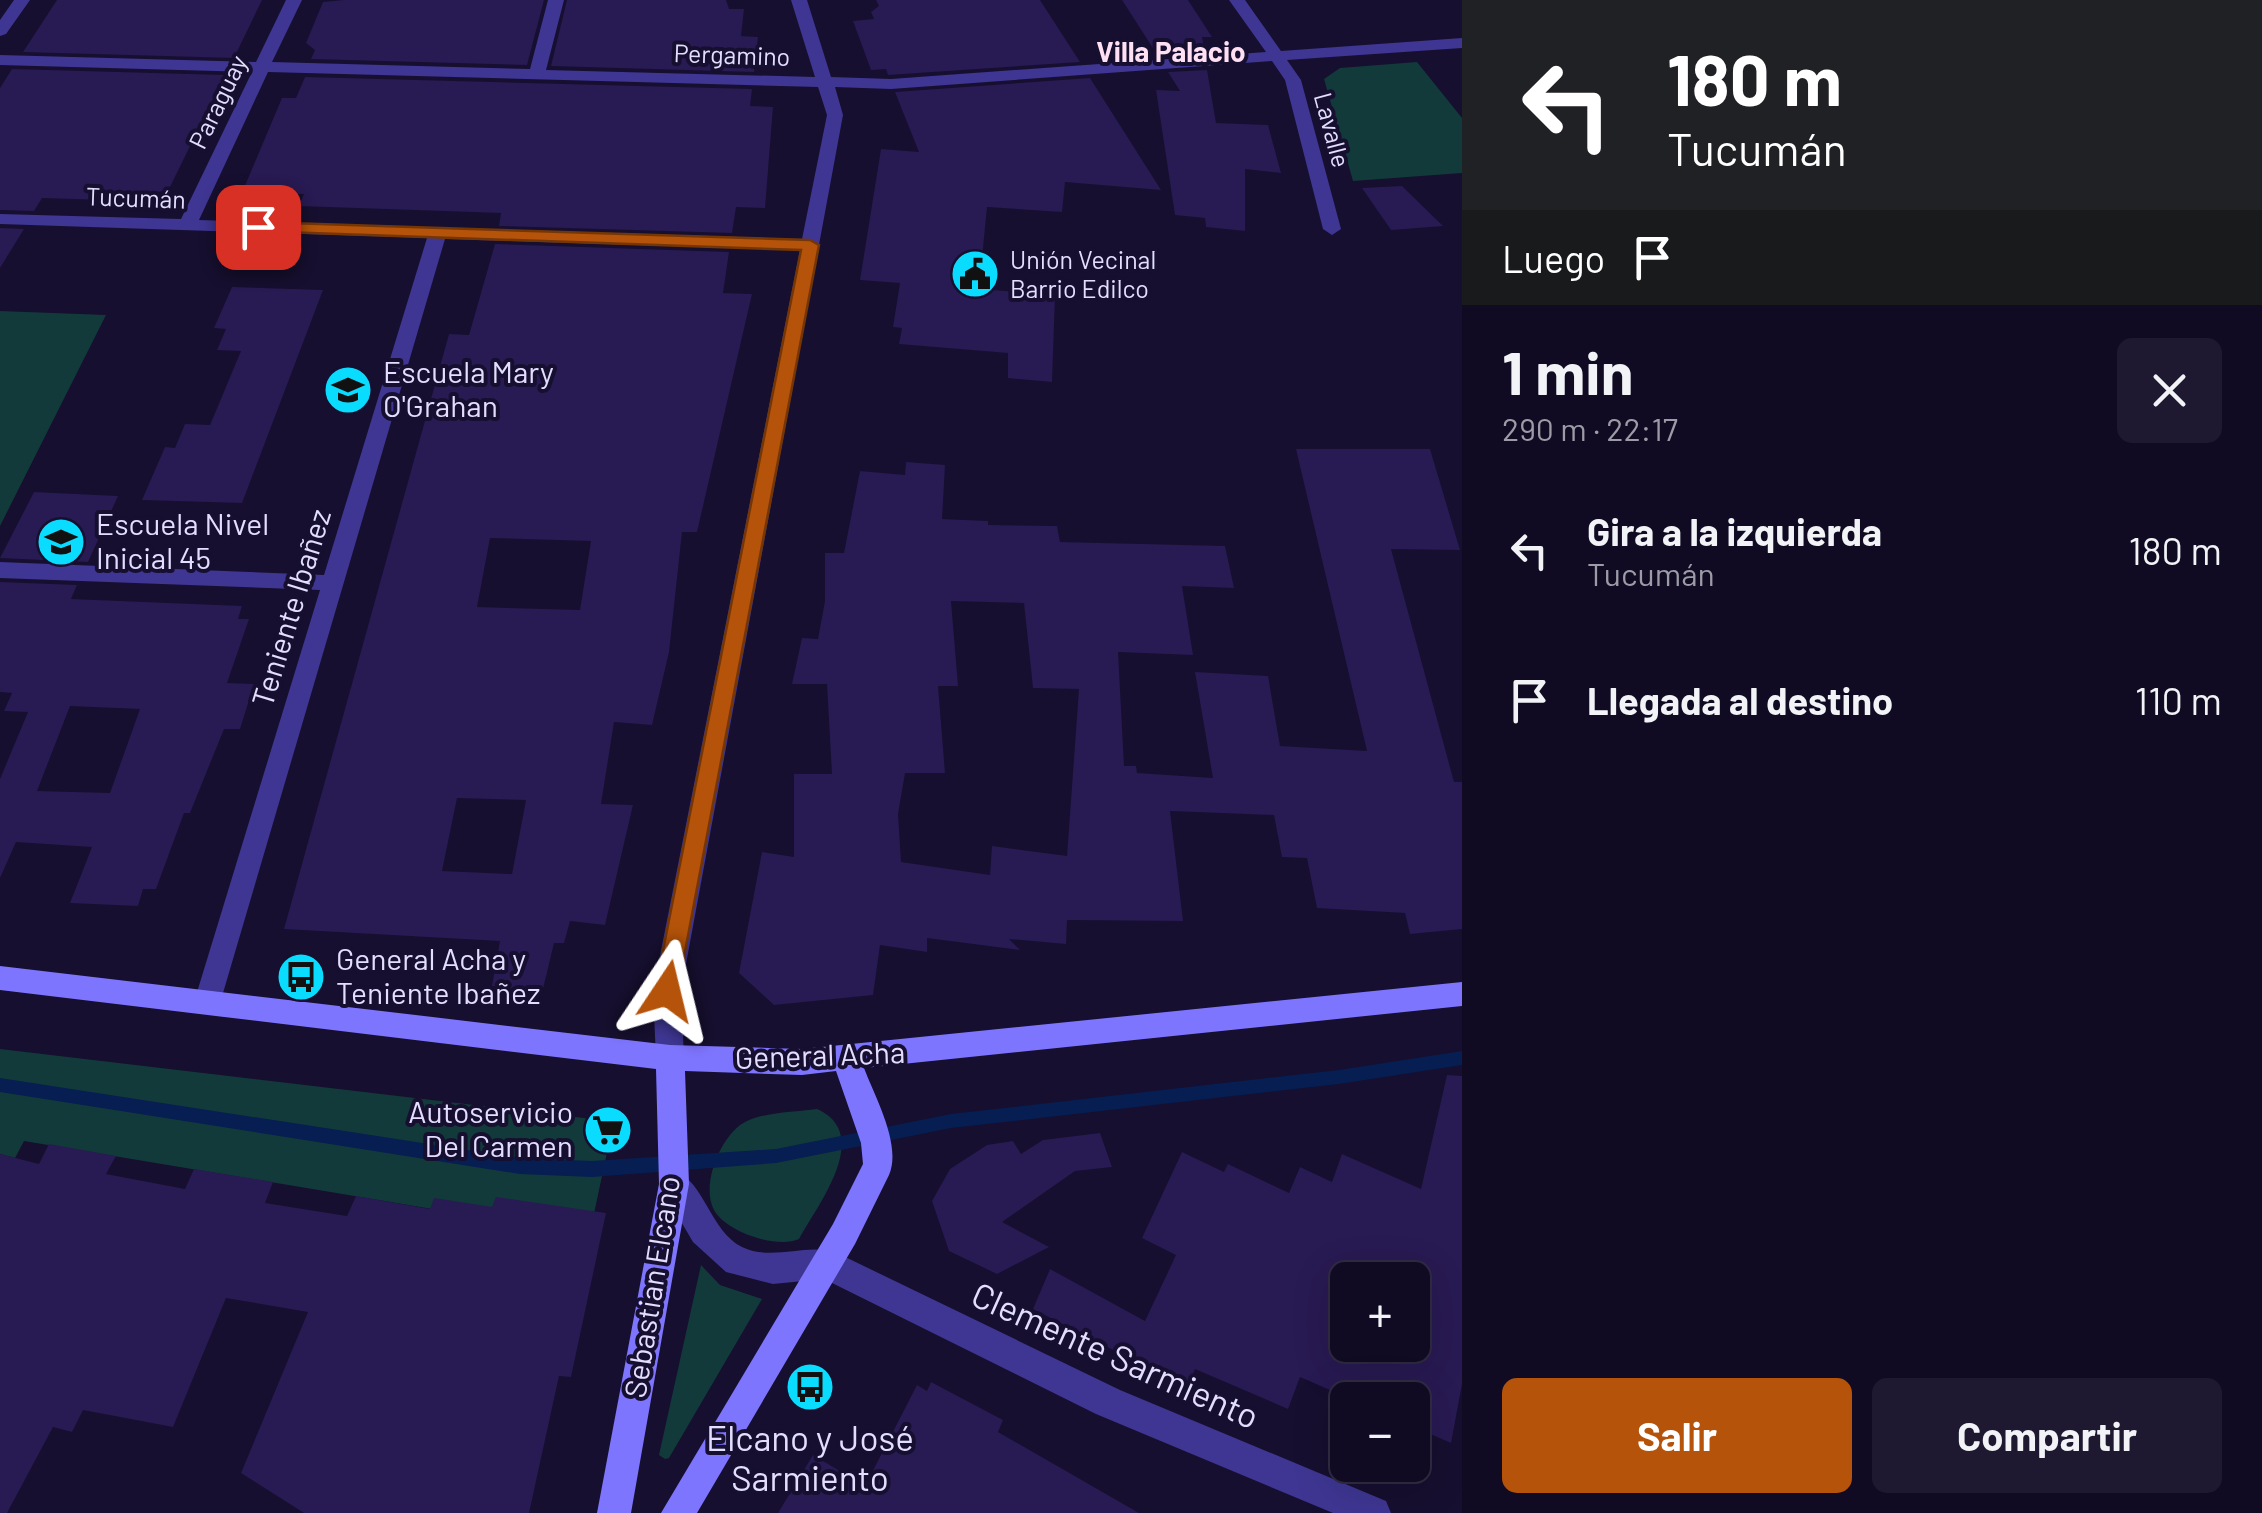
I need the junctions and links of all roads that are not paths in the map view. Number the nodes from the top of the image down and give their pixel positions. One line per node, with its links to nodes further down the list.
1 (22, 0): 6 (street)
2 (294, 0): 10 (street, Paraguay)
3 (556, 0): 11 (street)
4 (799, 0): 12 (street, Sebastian Elcano)
5 (1237, 0): 8 (street, Lavalle)
6 (0, 31)
7 (1462, 43): 8 (street, Pergamino)
8 (1276, 56): 12 (street, Pergamino); 15 (street, Lavalle)
9 (0, 60): 10 (street, Pergamino)
10 (262, 67): 11 (street, Pergamino); 14 (street, Paraguay)
11 (536, 75): 12 (street, Pergamino)
12 (825, 82): 17 (street, Sebastian Elcano)
13 (0, 219): 14 (street, Tucumán)
14 (186, 225): 16 (street, Tucumán)
15 (1332, 229)
16 (438, 233): 17 (street, Tucumán); 19 (street, Teniente Ibañez)
17 (810, 245): 23 (street, Sebastian Elcano)
18 (0, 570): 19 (street)
19 (334, 583): 22 (street, Teniente Ibañez)
20 (2, 980): 22 (main road, General Acha)
21 (1462, 994): 24 (main road, General Acha)
22 (208, 1002): 23 (main road, General Acha)
23 (670, 1058): 24 (main road, General Acha); 25 (main road, Sebastian Elcano)
24 (846, 1060): 26 (main road)
25 (674, 1184): 26 (street); 27 (main road, Sebastian Elcano)
26 (826, 1264): 28 (main road); 29 (street, Clemente Sarmiento)
27 (614, 1513)
28 (678, 1513)
29 (1374, 1513)

